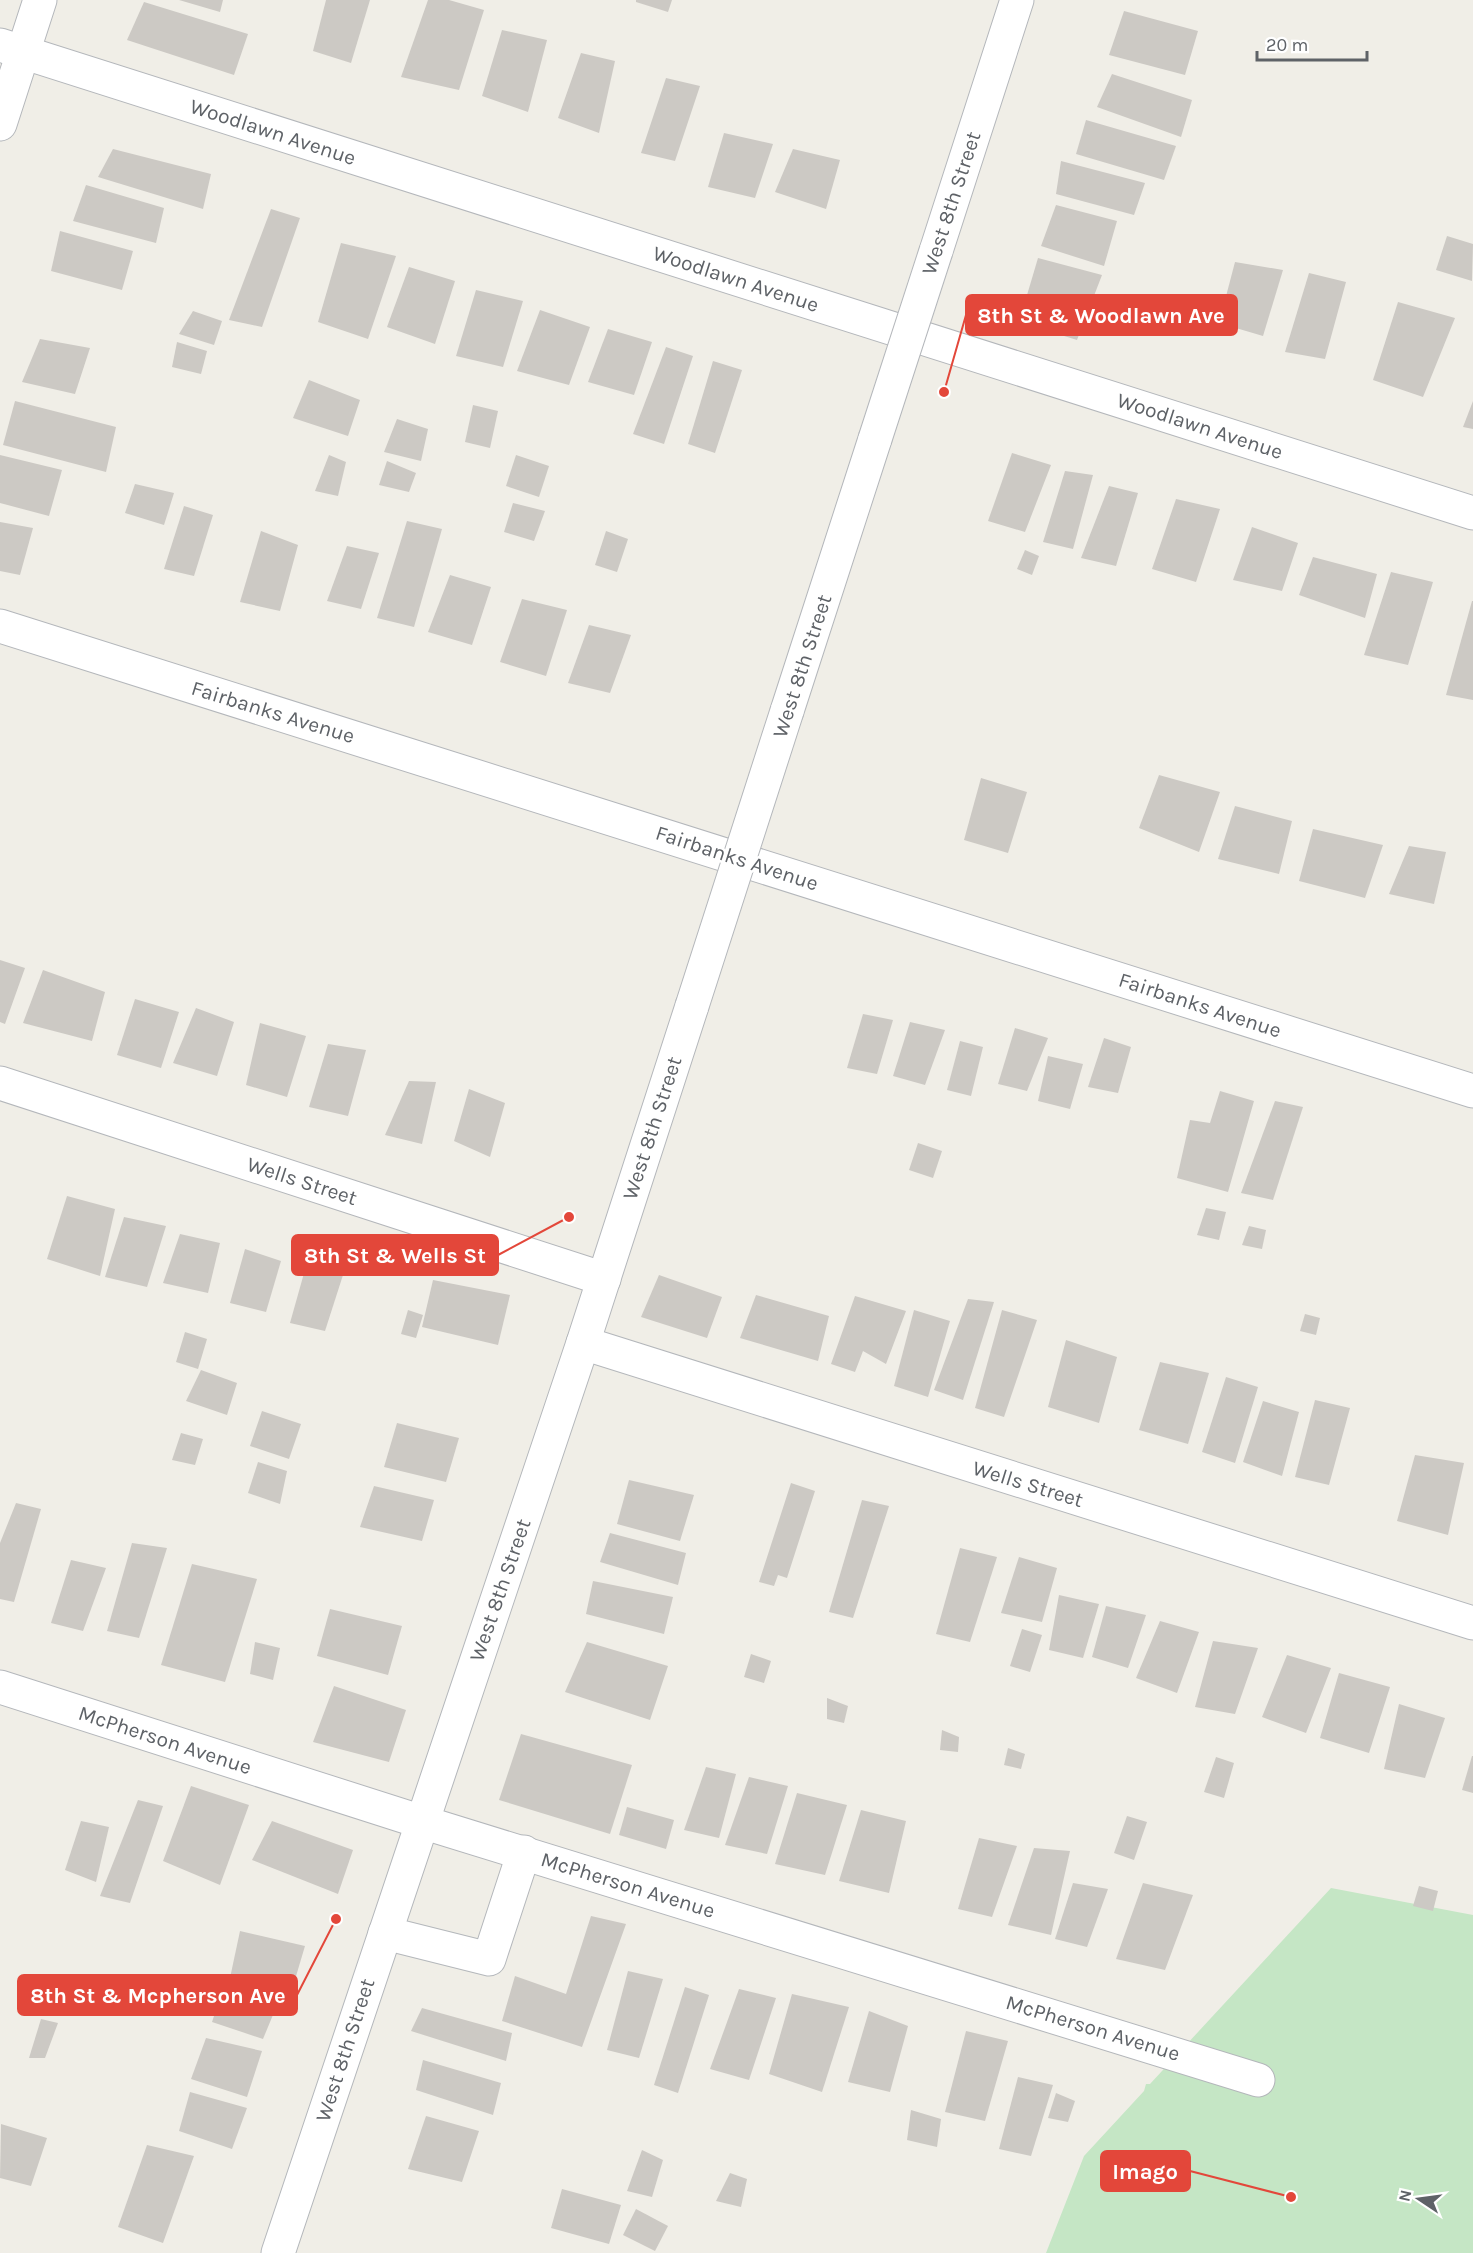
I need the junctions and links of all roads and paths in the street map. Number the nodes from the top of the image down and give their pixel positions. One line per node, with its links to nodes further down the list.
1 (40, 0): 3 (street)
2 (1017, 0): 9 (street, West 8th Street, bridge)
3 (12, 49): 4 (street); 5 (street, Woodlawn Avenue)
4 (0, 124)
5 (1473, 513)
6 (0, 626): 8 (street, Fairbanks Avenue)
7 (0, 1083): 9 (street, Wells Street)
8 (1473, 1091)
9 (604, 1280): 10 (street, West 8th Street)
10 (583, 1343): 11 (street, Wells Street); 13 (street, West 8th Street)
11 (1473, 1623)
12 (0, 1687): 13 (street, McPherson Avenue)
13 (422, 1822): 14 (street, McPherson Avenue); 15 (street, West 8th Street)
14 (524, 1852): 15 (street); 16 (street, McPherson Avenue)
15 (385, 1933): 17 (street, West 8th Street)
16 (1258, 2080)
17 (278, 2253)

